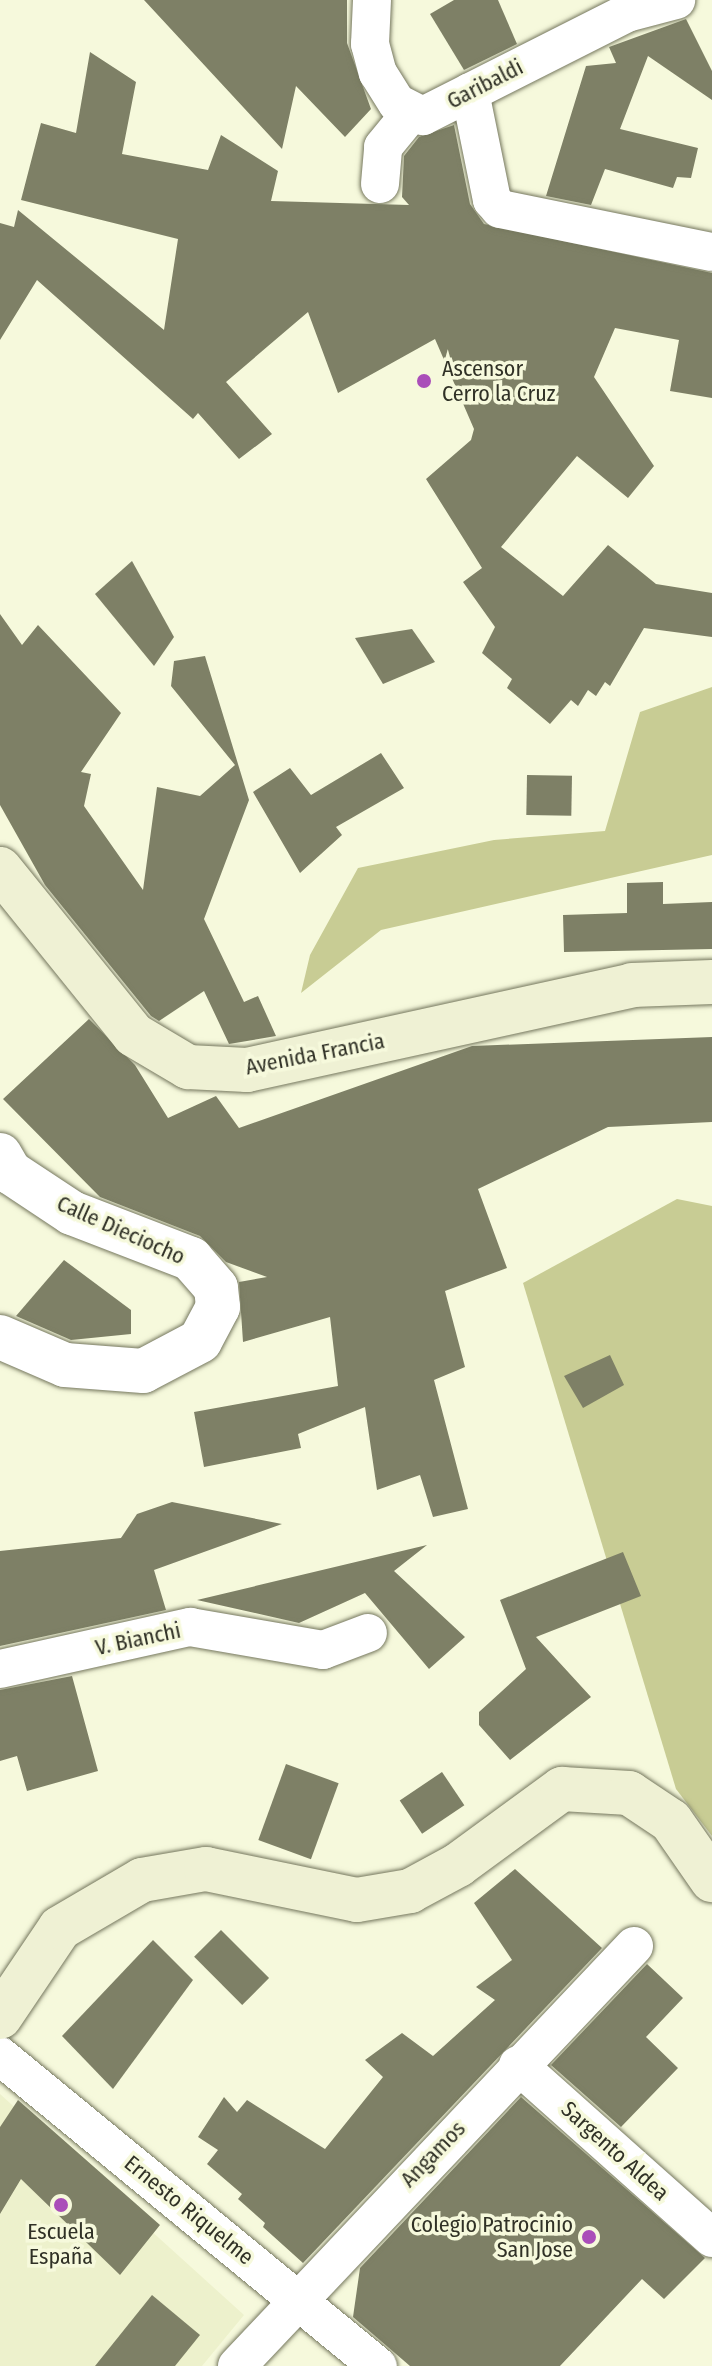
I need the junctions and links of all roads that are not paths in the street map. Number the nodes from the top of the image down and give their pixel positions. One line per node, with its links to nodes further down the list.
1 (372, 0): 4 (street)
2 (676, 0): 3 (street, Garibaldi)
3 (470, 92): 4 (street, Garibaldi); 6 (street)
4 (410, 114): 5 (street)
5 (380, 184)
6 (712, 252)
7 (0, 869): 8 (main road, Avenida Francia)
8 (712, 982)
9 (0, 1155): 10 (street, Calle Dieciocho)
10 (0, 1337)
11 (368, 1633): 12 (street, V. Bianchi)
12 (0, 1669)
13 (712, 1880): 15 (main road)
14 (634, 1946): 17 (street, Angamos)
15 (0, 2017)
16 (0, 2056): 19 (street, Ernesto Riquelme)
17 (518, 2065): 18 (street, Sargento Aldea); 19 (street, Angamos)
18 (712, 2238)
19 (296, 2297): 20 (street, Angamos); 21 (street, Ernesto Riquelme)
20 (237, 2366)
21 (378, 2366)

